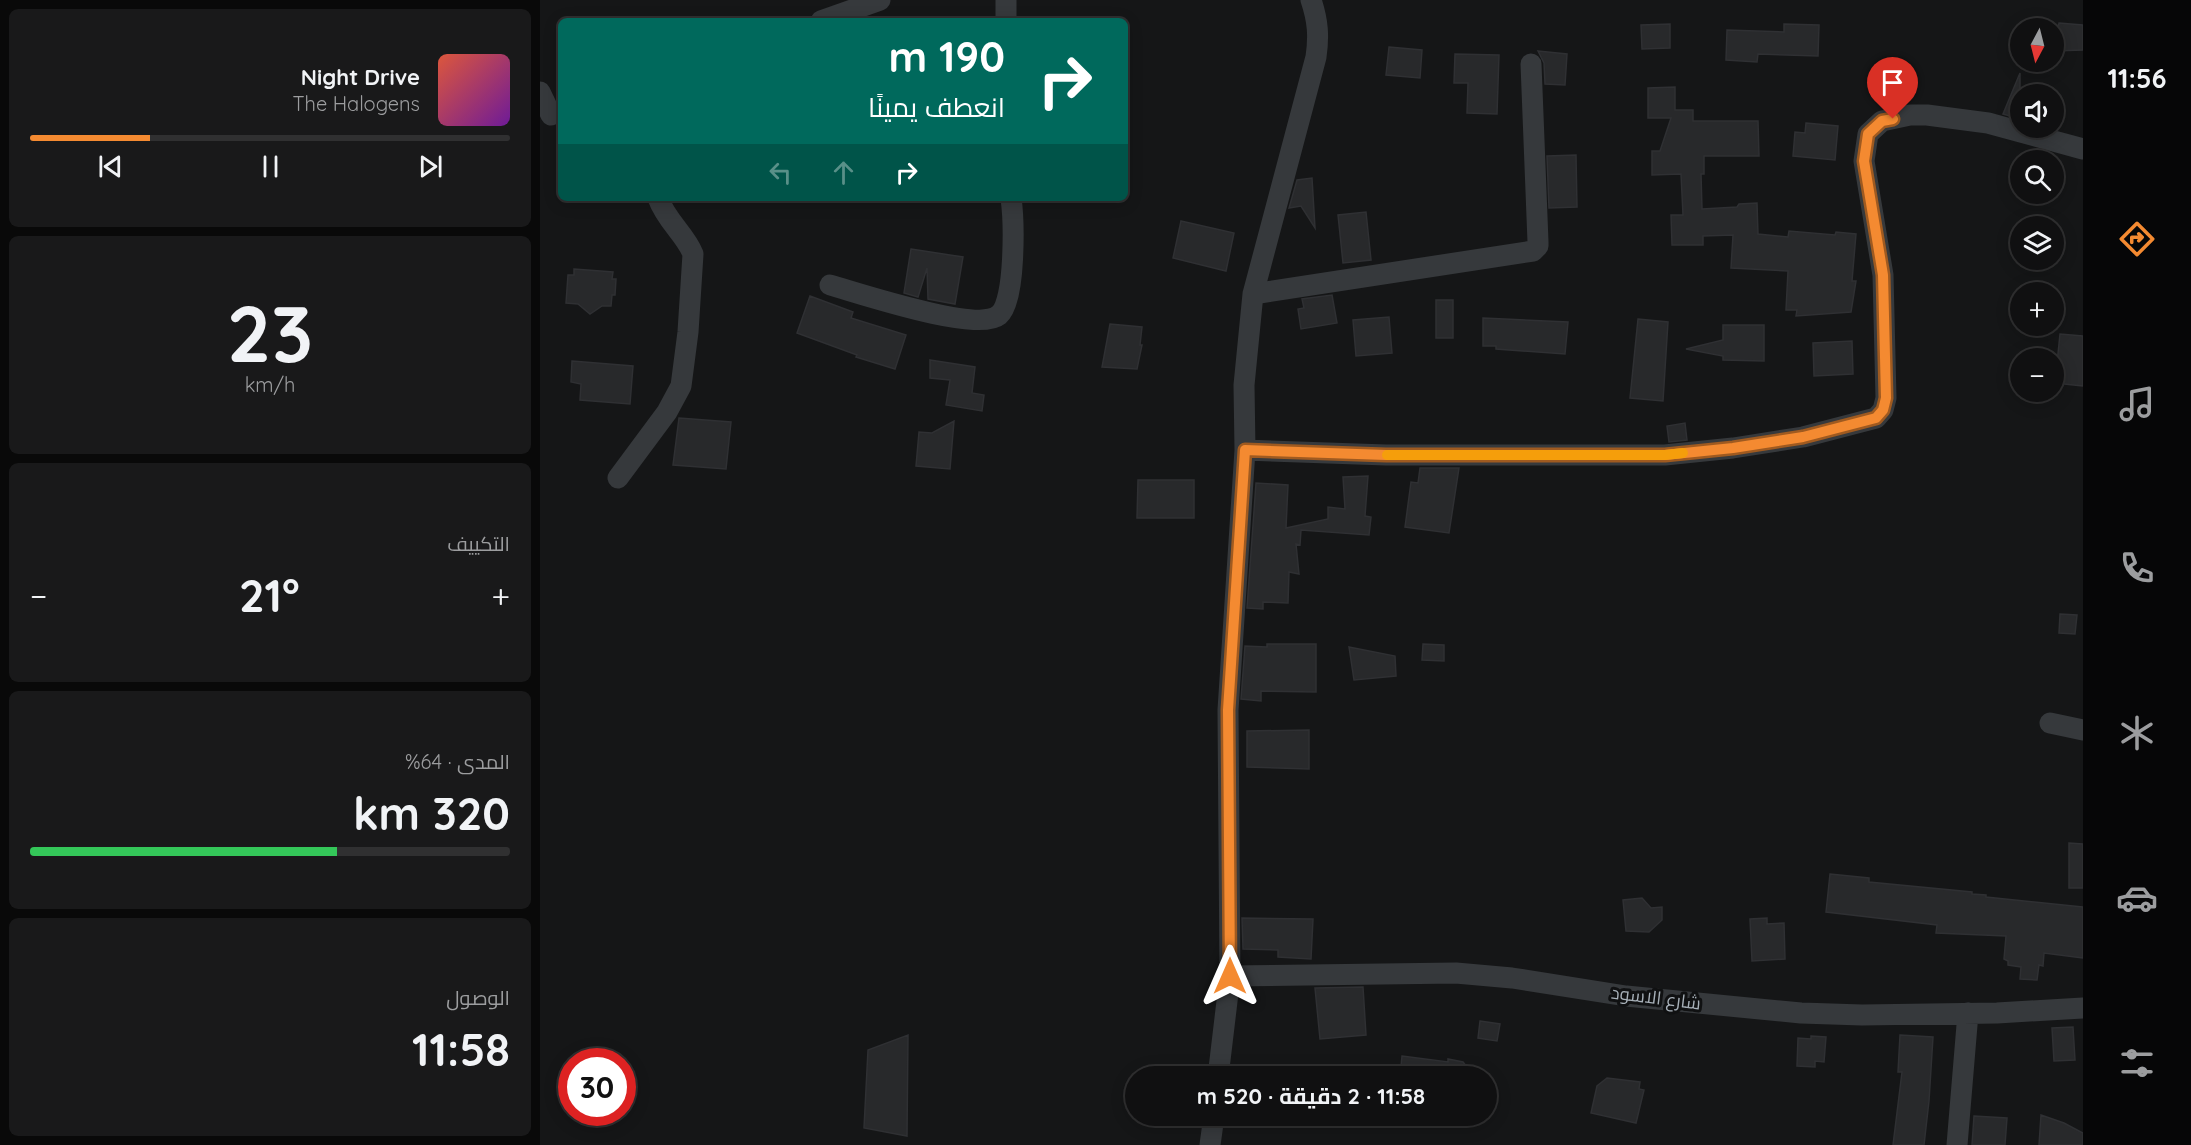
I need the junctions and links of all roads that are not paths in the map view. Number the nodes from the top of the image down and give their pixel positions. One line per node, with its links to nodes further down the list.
1 (880, 0): 4 (street)
2 (1006, 0): 5 (street)
3 (1311, 0): 13 (street)
4 (829, 18)
5 (1006, 18)
6 (1531, 64): 13 (street)
7 (540, 92): 8 (street)
8 (551, 115)
9 (2083, 149): 14 (street)
10 (659, 201): 15 (street)
11 (1011, 201): 12 (street)
12 (830, 285)
13 (1253, 294): 14 (street)
14 (1245, 450): 18 (street)
15 (618, 478)
16 (2050, 723): 17 (street)
17 (2083, 730)
18 (1230, 976): 20 (street, شارع الاسود); 21 (street)
19 (2083, 1008): 20 (street, شارع الاسود)
20 (1968, 1013): 24 (street)
21 (1219, 1066)
22 (1213, 1126): 23 (street)
23 (1210, 1145)
24 (1957, 1145)

